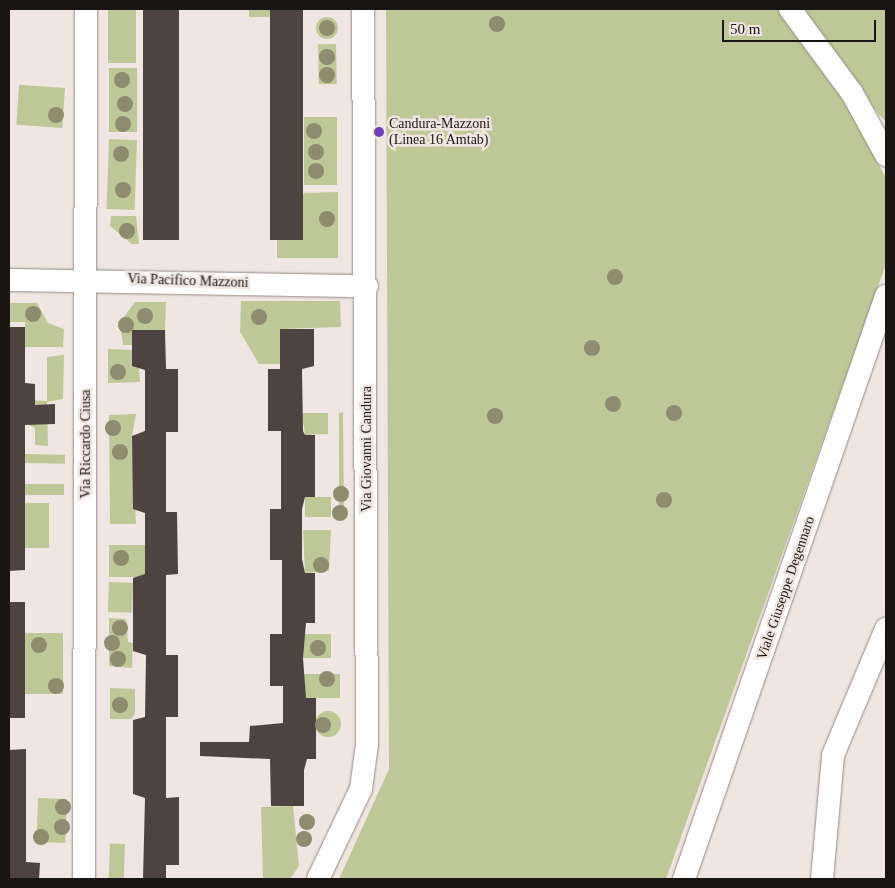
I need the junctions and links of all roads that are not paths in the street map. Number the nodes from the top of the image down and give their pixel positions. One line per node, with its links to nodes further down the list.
1 (86, 9): 5 (street, Via Riccardo Ciusa)
2 (363, 9): 7 (street, Via Giovanni Candura)
3 (790, 9): 4 (street)
4 (886, 155)
5 (88, 279): 6 (street, Via Pacifico Mazzoni); 7 (street, Via Pacifico Mazzoni); 10 (street, Via Riccardo Ciusa)
6 (9, 280)
7 (367, 286): 11 (street, Via Giovanni Candura)
8 (886, 296): 12 (street, Viale Giuseppe Degennaro)
9 (886, 629): 13 (street)
10 (84, 879)
11 (318, 879)
12 (684, 879)
13 (822, 879)

